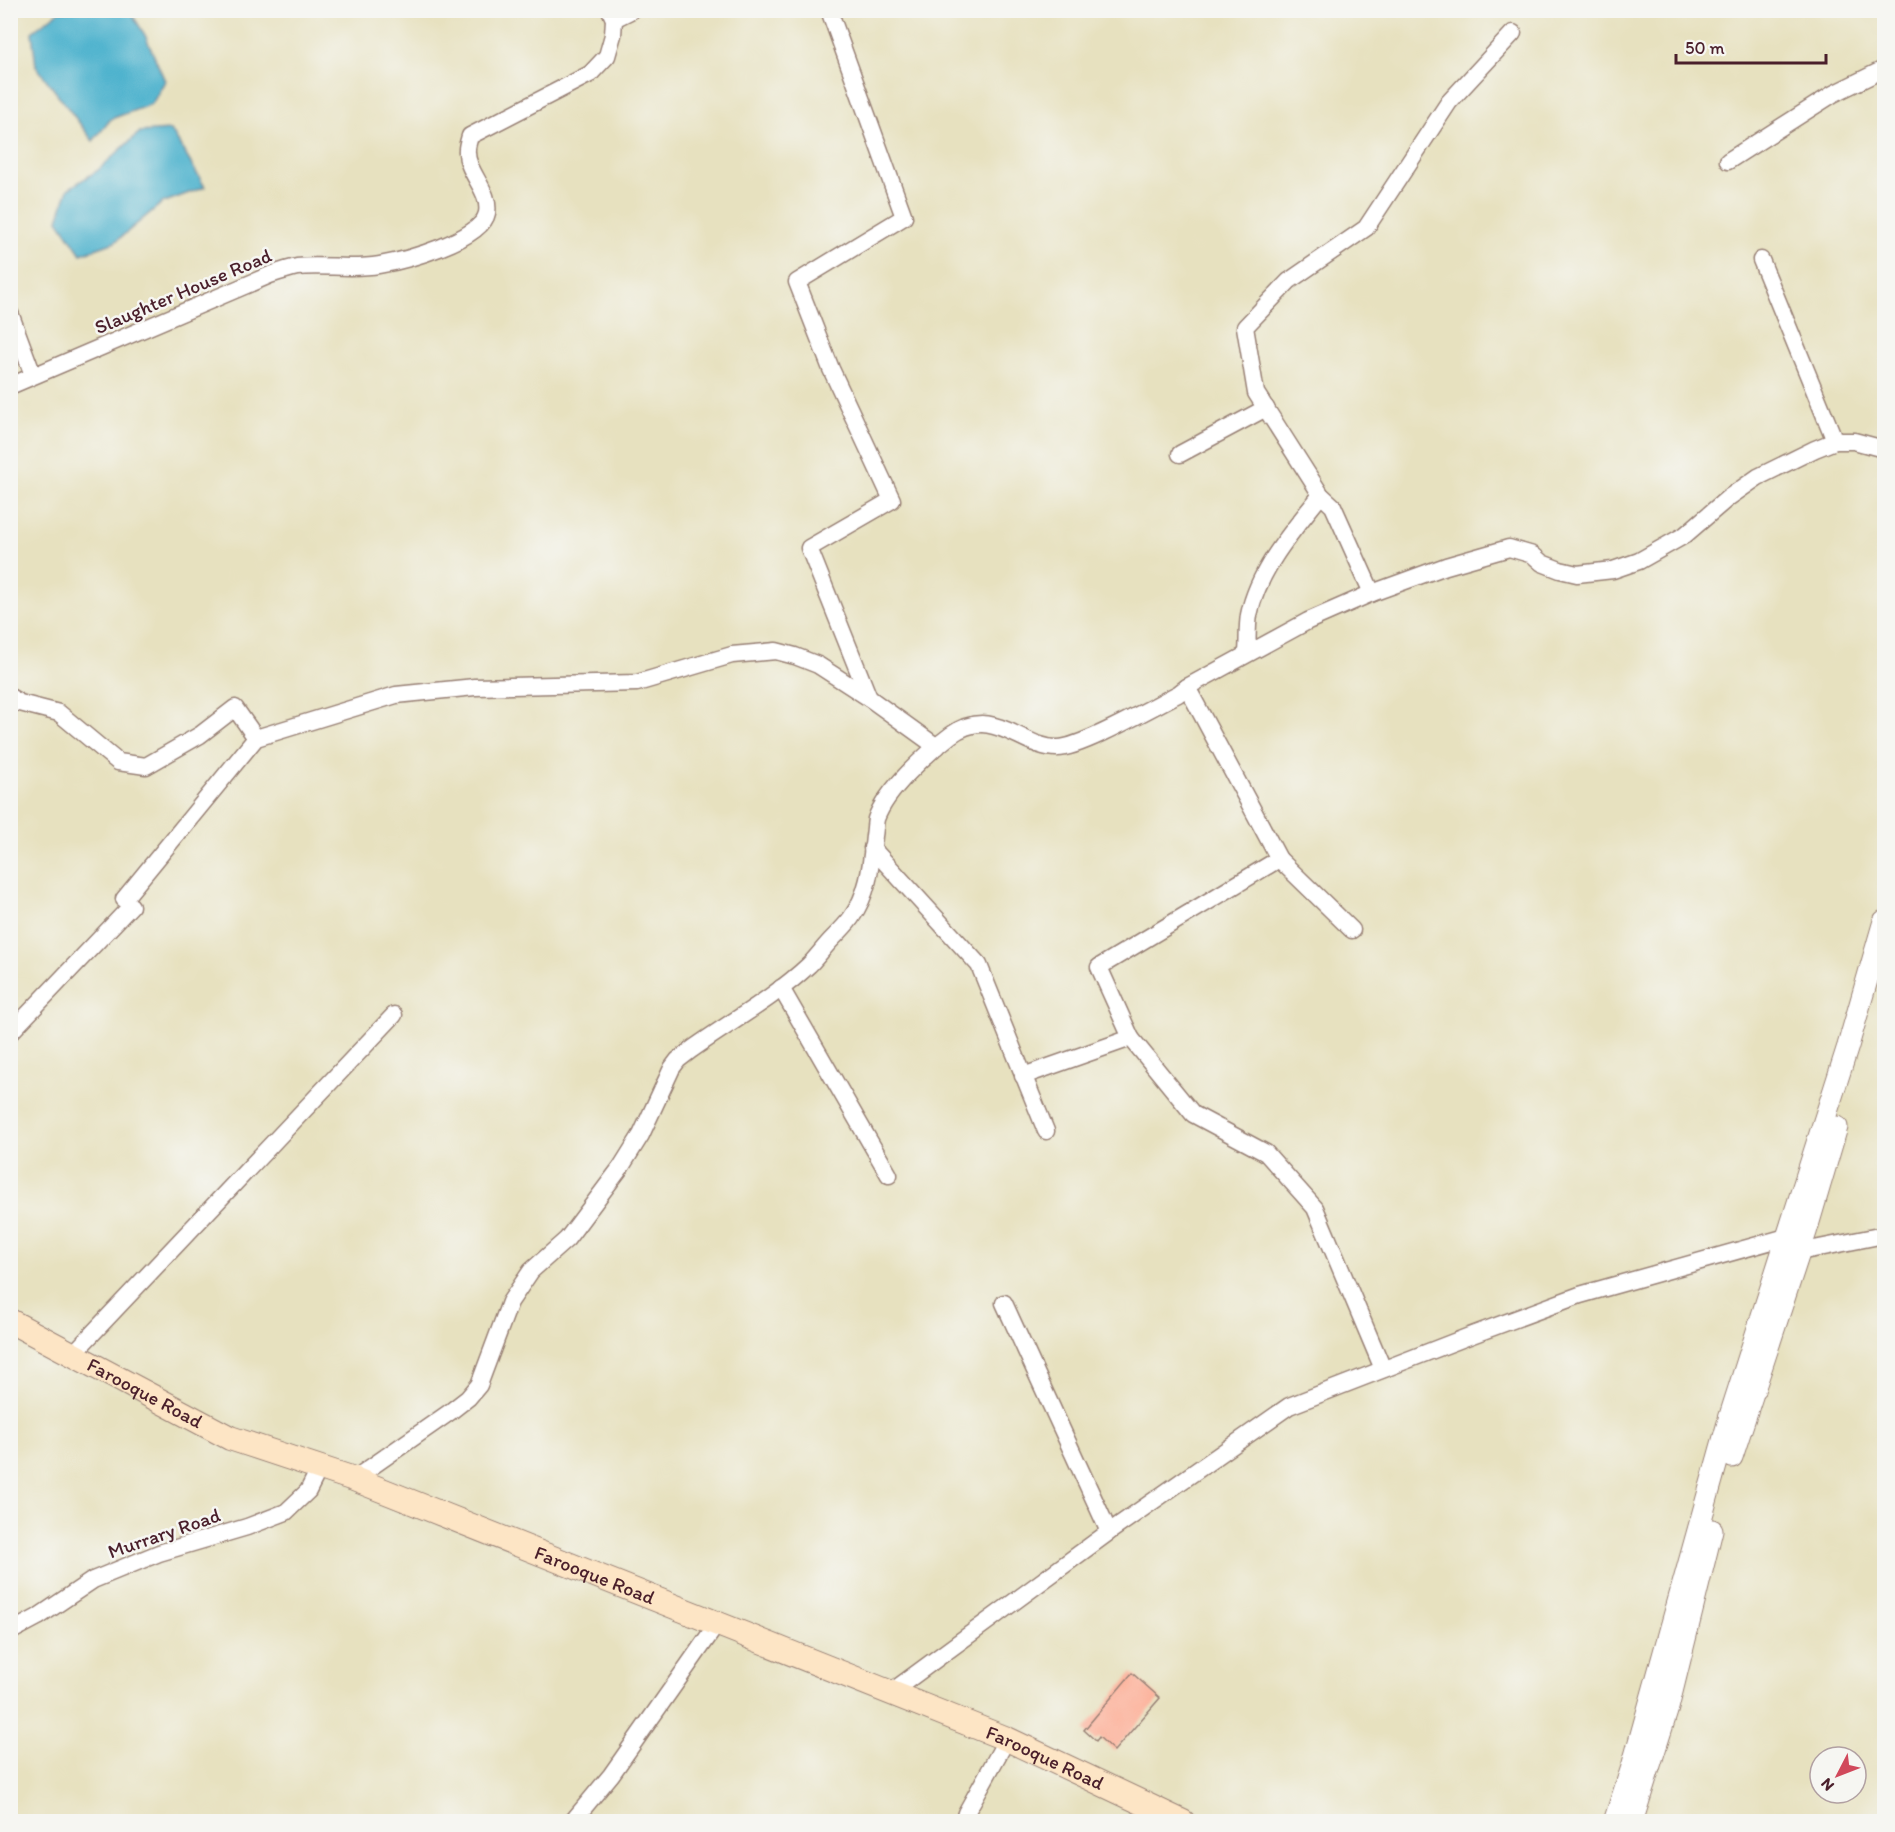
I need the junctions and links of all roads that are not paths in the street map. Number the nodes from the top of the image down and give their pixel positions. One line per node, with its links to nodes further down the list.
1 (632, 10): 3 (street)
2 (829, 10): 20 (street)
3 (612, 15): 9 (street, Slaughter House Road)
4 (1513, 33): 11 (street)
5 (1884, 69): 6 (street)
6 (1728, 161)
7 (1761, 260): 12 (street)
8 (10, 313): 9 (street)
9 (33, 375): 10 (street, Slaughter House Road)
10 (10, 386)
11 (1266, 408): 14 (street); 15 (street)
12 (1835, 441): 13 (street); 16 (street)
13 (1884, 449)
14 (1180, 454)
15 (1321, 495): 16 (street); 17 (street)
16 (1372, 593): 17 (street)
17 (1247, 653): 18 (street)
18 (1187, 687): 22 (street); 24 (street)
19 (10, 697): 21 (street)
20 (869, 698): 21 (street); 22 (street)
21 (256, 738): 30 (street)
22 (937, 747): 23 (street)
23 (872, 848): 28 (street); 32 (street)
24 (1280, 859): 26 (street); 31 (street)
25 (1884, 921): 36 (street)
26 (1352, 930)
27 (1884, 965): 36 (street)
28 (781, 988): 34 (street); 42 (street)
29 (394, 1015): 39 (street)
30 (10, 1033)
31 (1131, 1038): 32 (street); 40 (street)
32 (1023, 1076): 33 (street)
33 (1046, 1131)
34 (889, 1175)
35 (1884, 1235): 36 (street)
36 (1797, 1240): 40 (street); 51 (street); 52 (street)
37 (1004, 1303): 43 (street)
38 (10, 1322): 39 (main road, Farooque Road)
39 (73, 1354): 41 (main road, Farooque Road)
40 (1383, 1369): 43 (street)
41 (320, 1467): 42 (main road, Farooque Road); 45 (street, Murrary Road)
42 (354, 1479): 44 (main road, Farooque Road)
43 (1109, 1532): 46 (street)
44 (717, 1624): 46 (main road, Farooque Road); 48 (street)
45 (10, 1632)
46 (890, 1693): 47 (main road, Farooque Road)
47 (1006, 1739): 49 (street); 50 (main road, Farooque Road)
48 (572, 1821)
49 (963, 1821)
50 (1183, 1821)
51 (1614, 1821)
52 (1632, 1821)

